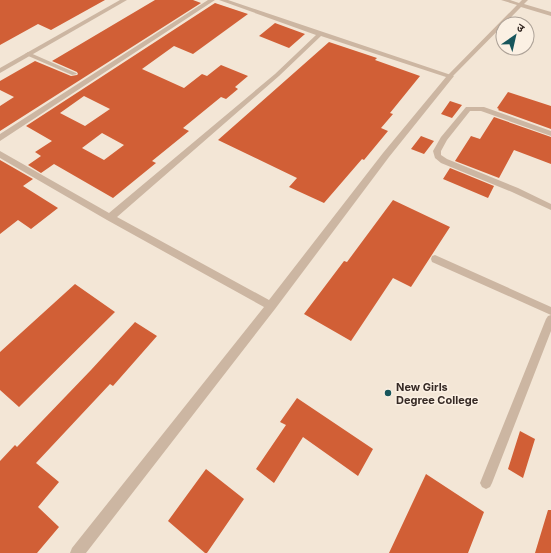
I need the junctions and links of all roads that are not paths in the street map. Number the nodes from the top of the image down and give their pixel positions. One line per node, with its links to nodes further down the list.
1 (124, 0): 8 (street)
2 (212, 0): 13 (street)
3 (222, 0): 7 (street)
4 (504, 0): 5 (lane)
5 (523, 2): 6 (lane); 11 (lane)
6 (551, 14)
7 (320, 34): 11 (street); 16 (street)
8 (28, 54): 9 (street); 10 (lane)
9 (0, 70)
10 (74, 74)
11 (450, 76): 18 (street)
12 (551, 134): 15 (lane)
13 (0, 138)
14 (0, 154): 16 (street)
15 (551, 207)
16 (110, 218): 18 (street)
17 (435, 259): 19 (lane)
18 (271, 306): 22 (street)
19 (551, 311)
20 (551, 319): 21 (lane)
21 (486, 483)
22 (77, 553)

